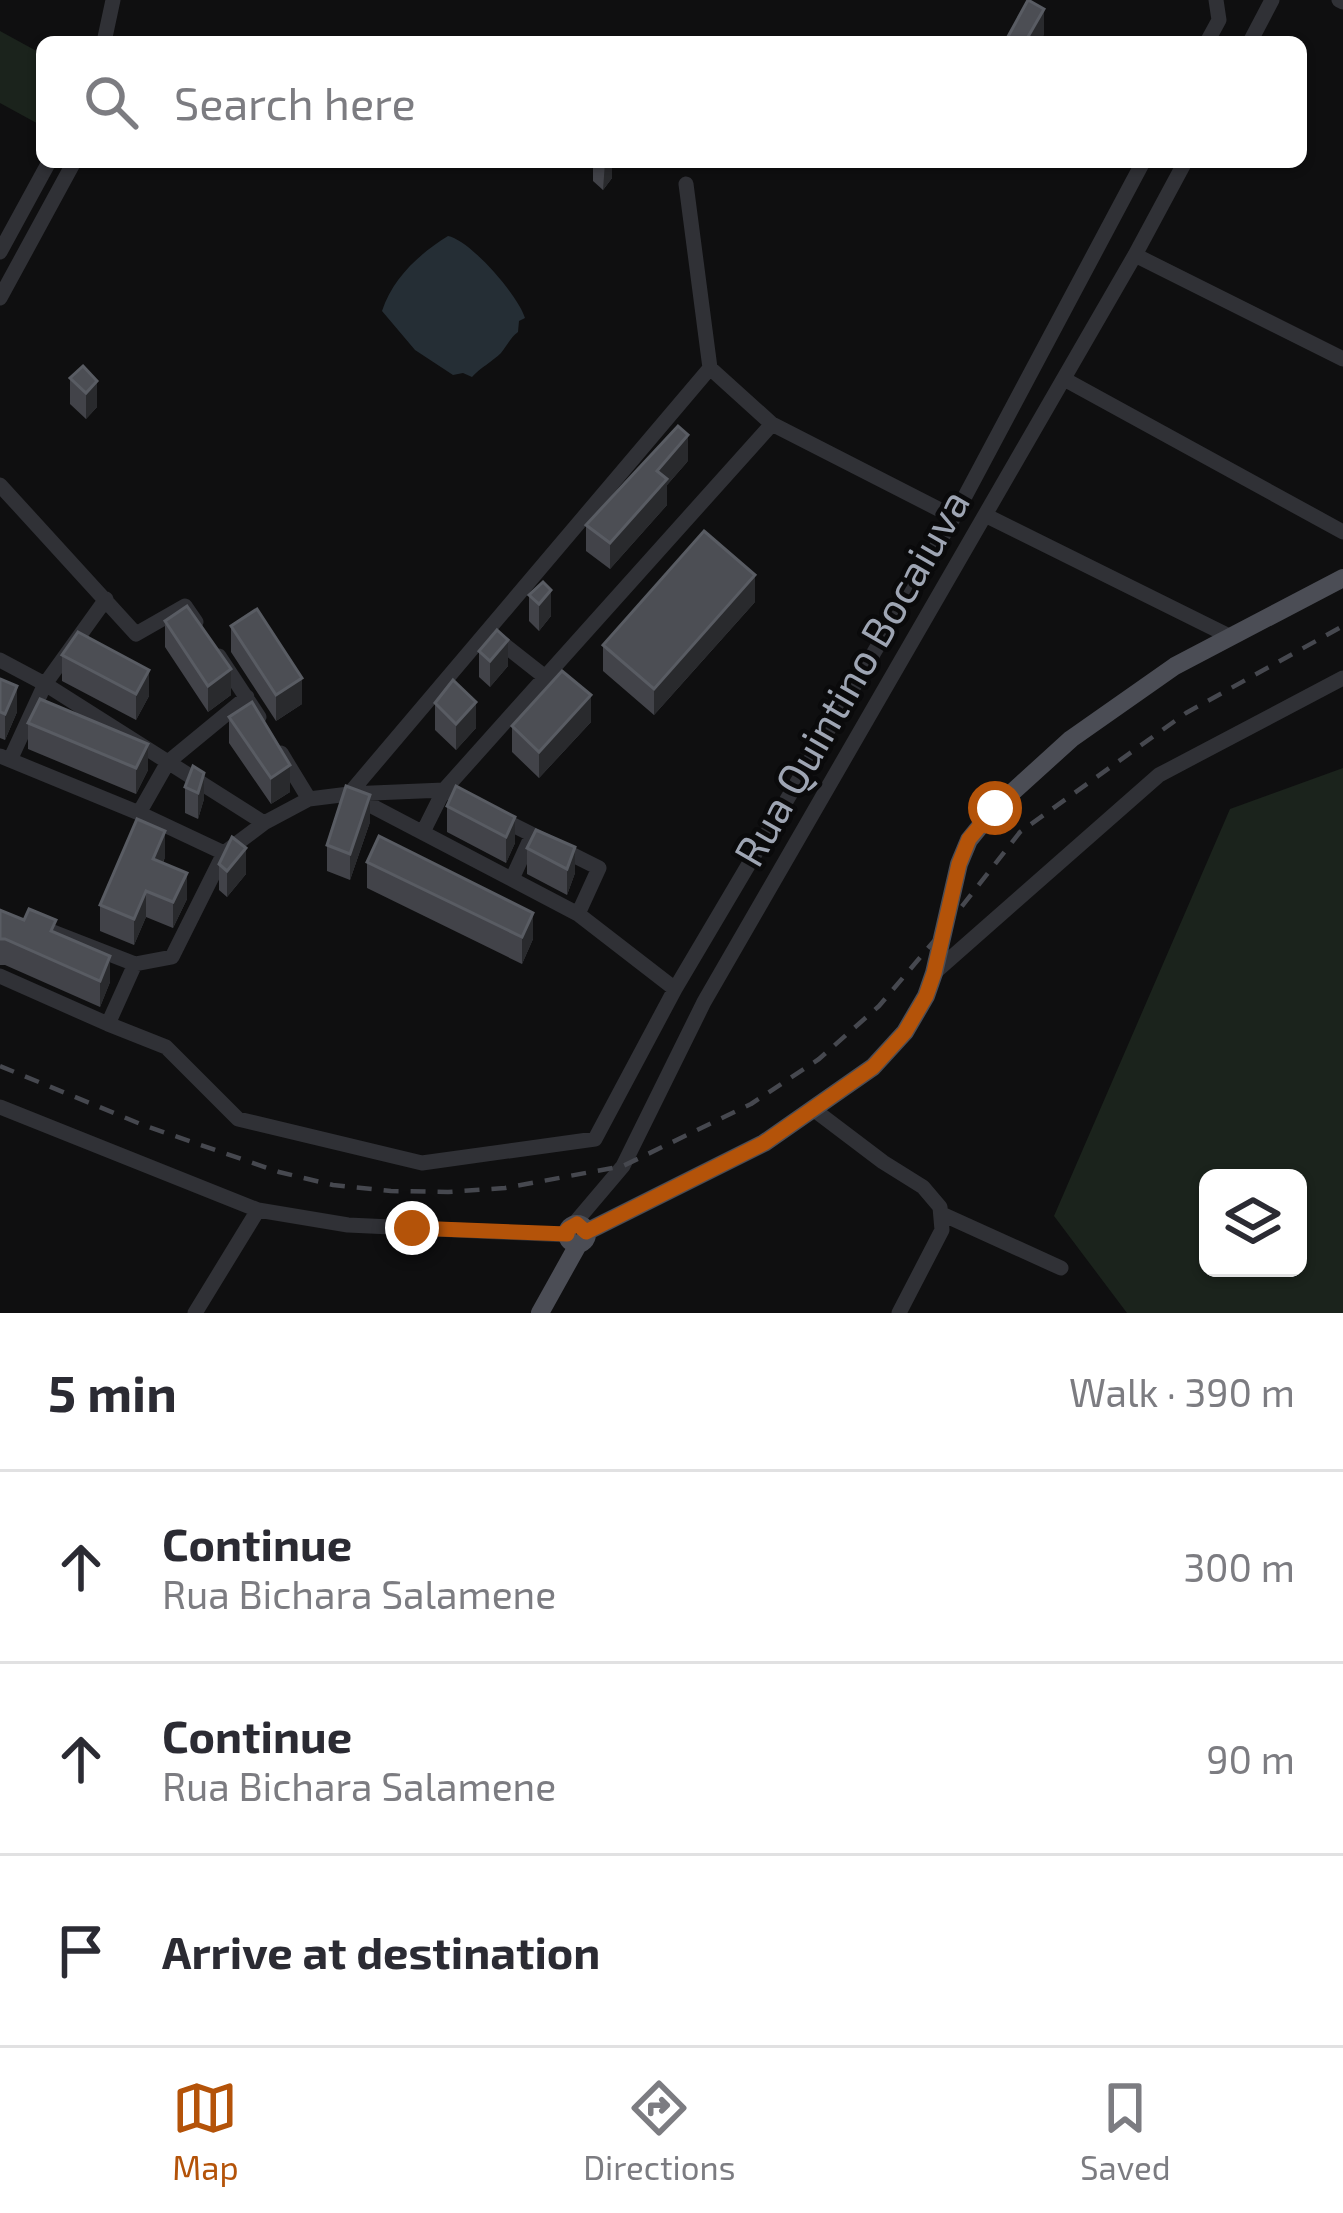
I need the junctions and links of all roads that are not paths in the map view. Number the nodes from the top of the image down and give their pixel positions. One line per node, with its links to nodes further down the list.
1 (113, 0): 4 (street)
2 (1216, 0): 5 (street)
3 (1273, 0): 6 (street)
4 (105, 36)
5 (1210, 36)
6 (1253, 36)
7 (46, 168): 12 (street)
8 (71, 168): 14 (street)
9 (1140, 168): 21 (street)
10 (1182, 168): 13 (street, Rua Quintino Bocaiuva)
11 (686, 184): 16 (street)
12 (0, 251)
13 (1135, 256): 15 (street); 17 (street, Rua Quintino Bocaiuva)
14 (0, 298)
15 (1343, 359)
16 (710, 368): 18 (street); 25 (street)
17 (1064, 380): 20 (street, Rua Quintino Bocaiuva); 22 (street)
18 (772, 424): 21 (street); 28 (street)
19 (0, 485): 24 (street)
20 (985, 515): 26 (street); 54 (street, Rua Quintino Bocaiuva)
21 (954, 517): 48 (street)
22 (1343, 532)
23 (1343, 578): 26 (main road)
24 (106, 599): 30 (street); 31 (street)
25 (487, 630): 28 (street); 35 (street)
26 (1231, 637): 46 (main road)
27 (0, 660): 30 (street)
28 (545, 677): 34 (street)
29 (1343, 678): 46 (street)
30 (45, 683): 32 (street); 33 (street)
31 (247, 697): 33 (street); 36 (street)
32 (5, 758): 37 (street)
33 (169, 762): 37 (street); 38 (street)
34 (444, 790): 35 (street); 39 (street); 40 (street)
35 (349, 794): 36 (street); 39 (street)
36 (309, 799): 38 (street)
37 (140, 813): 41 (street)
38 (264, 823): 41 (street)
39 (423, 832): 42 (street)
40 (532, 835): 42 (street); 43 (street)
41 (224, 853): 45 (street)
42 (512, 879): 43 (street)
43 (578, 914): 48 (street)
44 (19, 919): 45 (street)
45 (135, 964): 49 (street)
46 (934, 973): 51 (main road)
47 (0, 976): 49 (street)
48 (676, 989): 49 (street)
49 (108, 1024)
50 (0, 1107): 52 (street)
51 (813, 1109): 53 (street); 54 (main road)
52 (259, 1210): 54 (street); 56 (street)
53 (942, 1214): 55 (street); 58 (street)
54 (576, 1234): 57 (main road, Rua Quintino Bocaiuva)
55 (1061, 1268)
56 (195, 1313)
57 (540, 1313)
58 (899, 1313)

